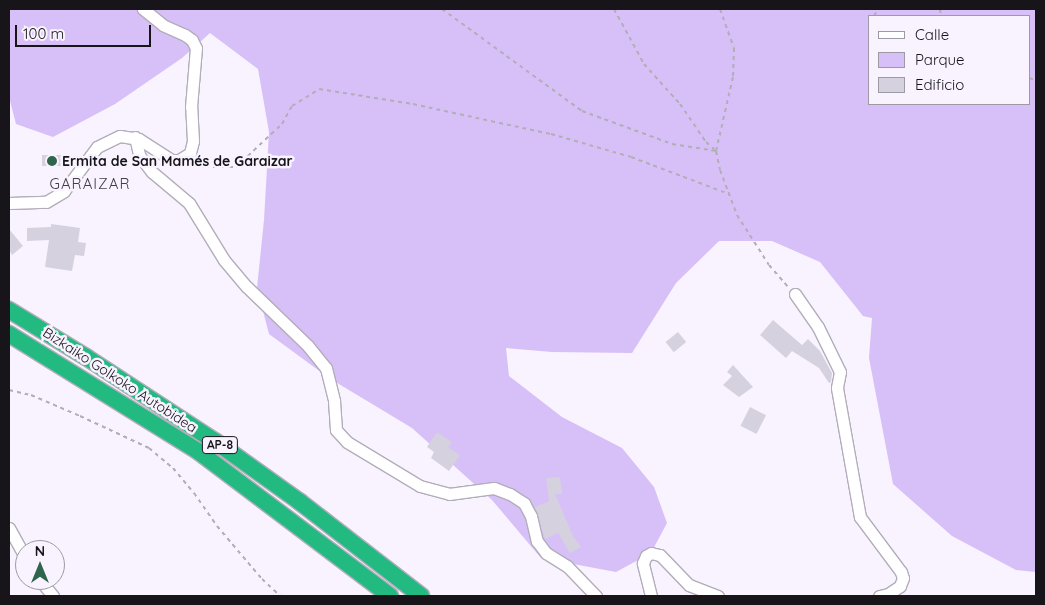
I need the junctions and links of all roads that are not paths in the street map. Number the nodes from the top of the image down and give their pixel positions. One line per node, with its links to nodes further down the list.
1 (143, 9): 2 (street)
2 (135, 137): 3 (street); 11 (street)
3 (9, 203)
4 (795, 294): 14 (street)
5 (9, 310): 10 (highway, Bizkaiko Golkoko Autobidea / AP-8)
6 (9, 334): 9 (highway, Bizkaiko Golkoko Autobidea / AP-8)
7 (9, 528): 8 (street)
8 (16, 540)
9 (390, 596)
10 (421, 596)
11 (596, 596)
12 (651, 596): 13 (street)
13 (718, 596)
14 (879, 596)

